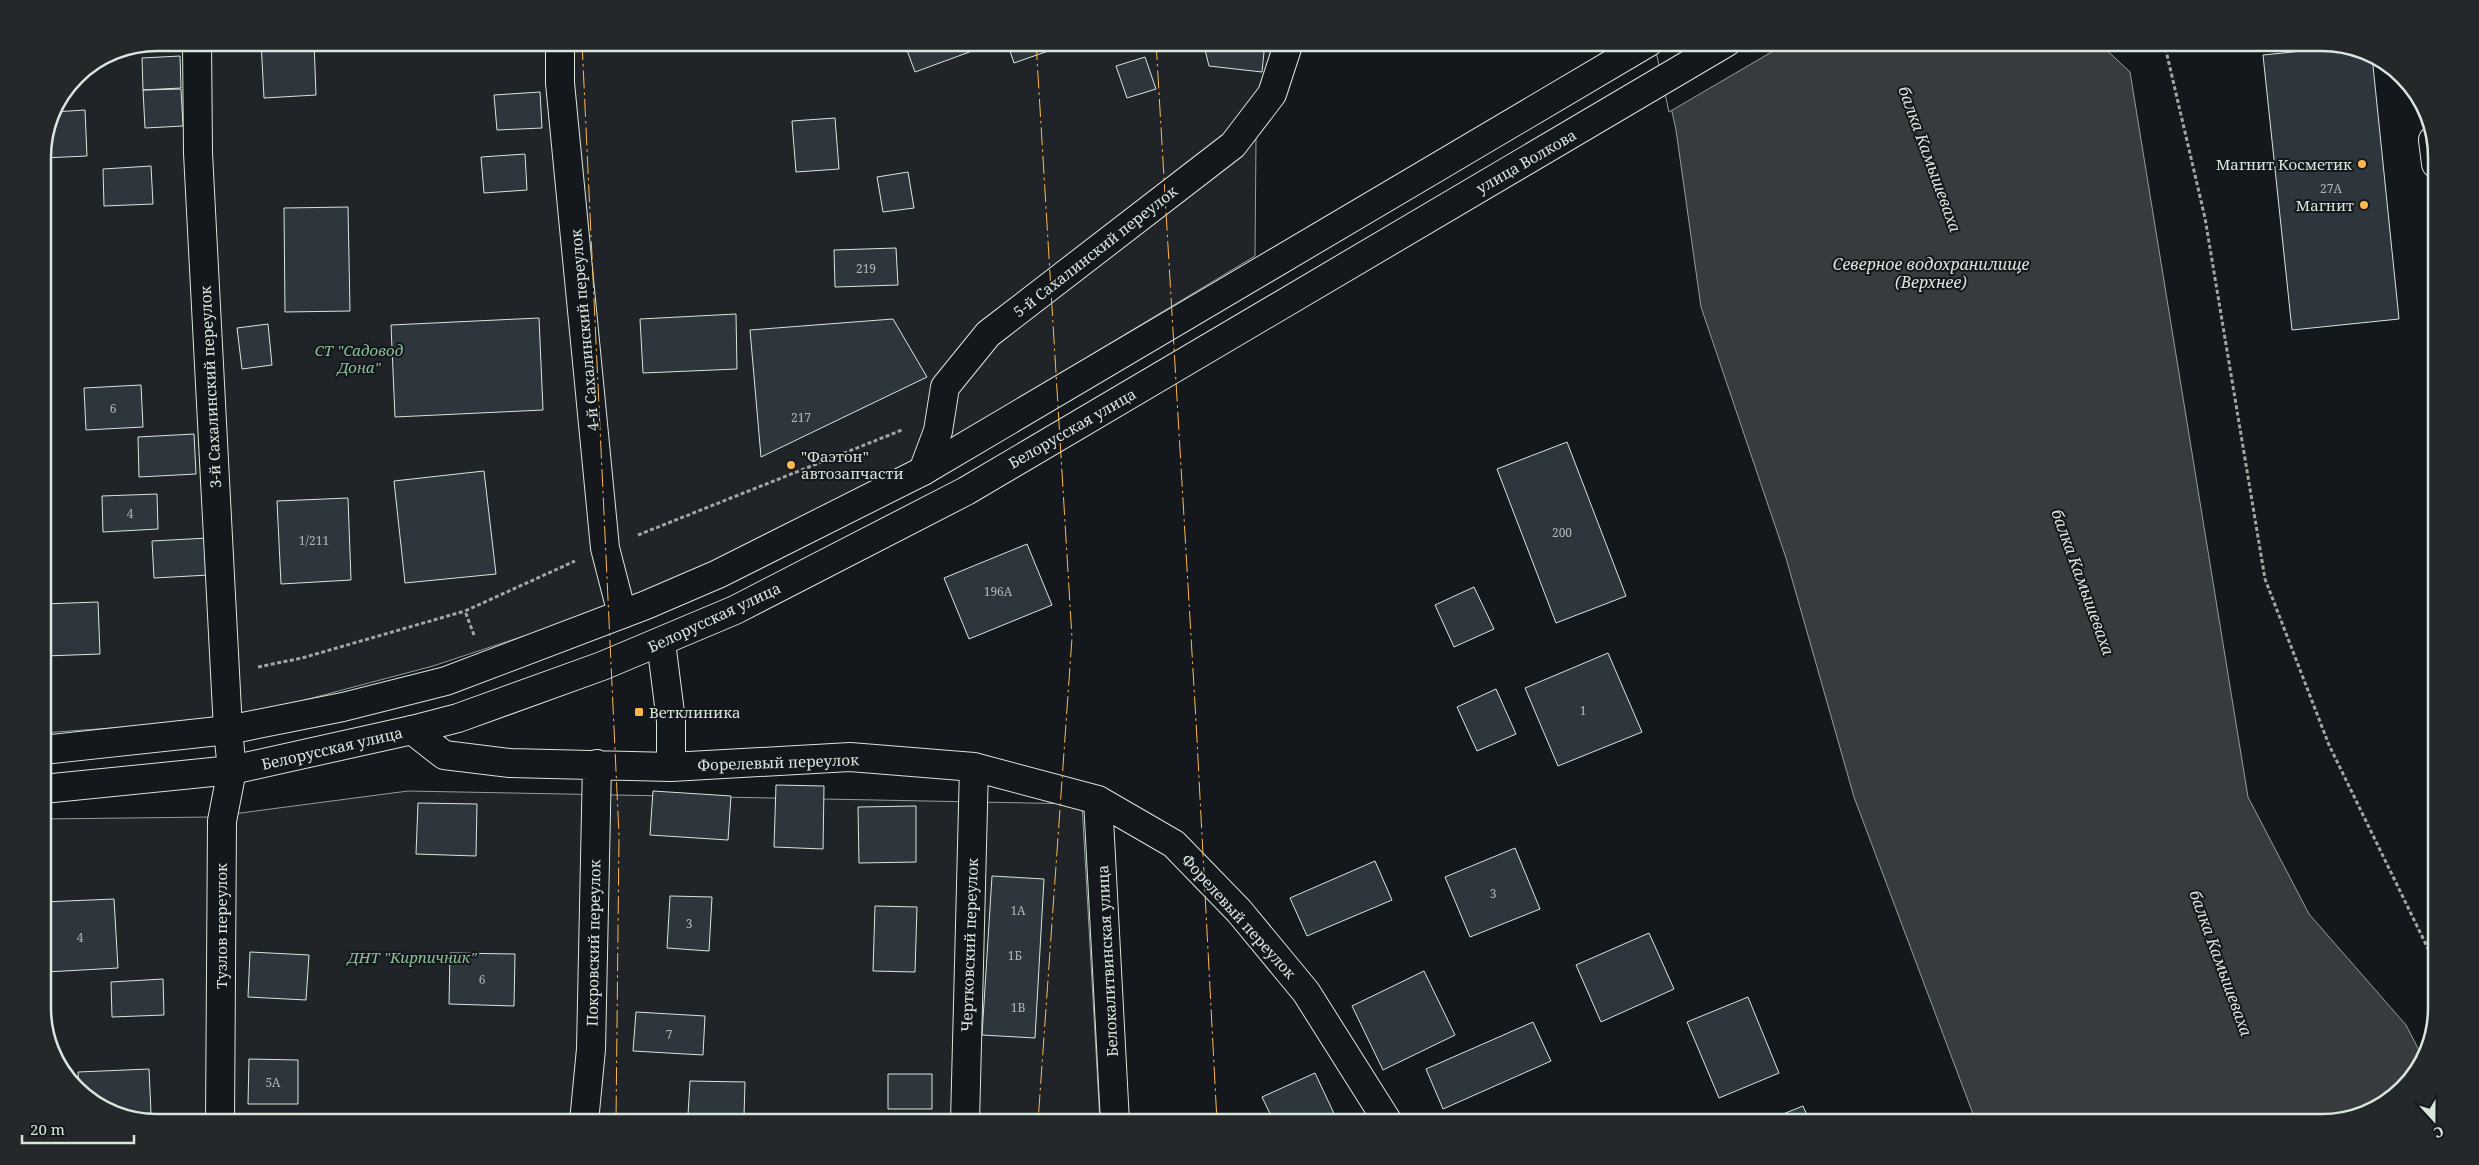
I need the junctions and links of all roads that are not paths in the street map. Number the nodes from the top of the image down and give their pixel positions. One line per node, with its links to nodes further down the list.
1 (197, 51): 10 (street, 3-й Сахалинский переулок)
2 (560, 51): 8 (street, 4-й Сахалинский переулок)
3 (1286, 51): 7 (street, 5-й Сахалинский переулок)
4 (1635, 51): 7 (street)
5 (1712, 51): 6 (street, улица Волкова)
6 (1325, 279): 9 (street, Белорусская улица)
7 (923, 471): 8 (street)
8 (622, 614): 10 (street)
9 (661, 642): 11 (street, Белорусская улица); 14 (street)
10 (228, 730): 12 (street); 16 (street, Тузлов переулок)
11 (412, 730): 13 (street, Форелевый переулок); 16 (street, Белорусская улица)
12 (51, 749)
13 (597, 764): 14 (street, Форелевый переулок); 20 (street, Покровский переулок)
14 (671, 767): 15 (street, Форелевый переулок)
15 (974, 767): 18 (street, Форелевый переулок); 21 (street, Чертковский переулок)
16 (232, 770): 17 (street, Белорусская улица); 19 (street, Тузлов переулок)
17 (51, 788)
18 (1098, 800): 22 (street, Белокалитвинская улица); 23 (street, Форелевый переулок)
19 (220, 1114)
20 (585, 1114)
21 (964, 1114)
22 (1115, 1114)
23 (1383, 1114)

